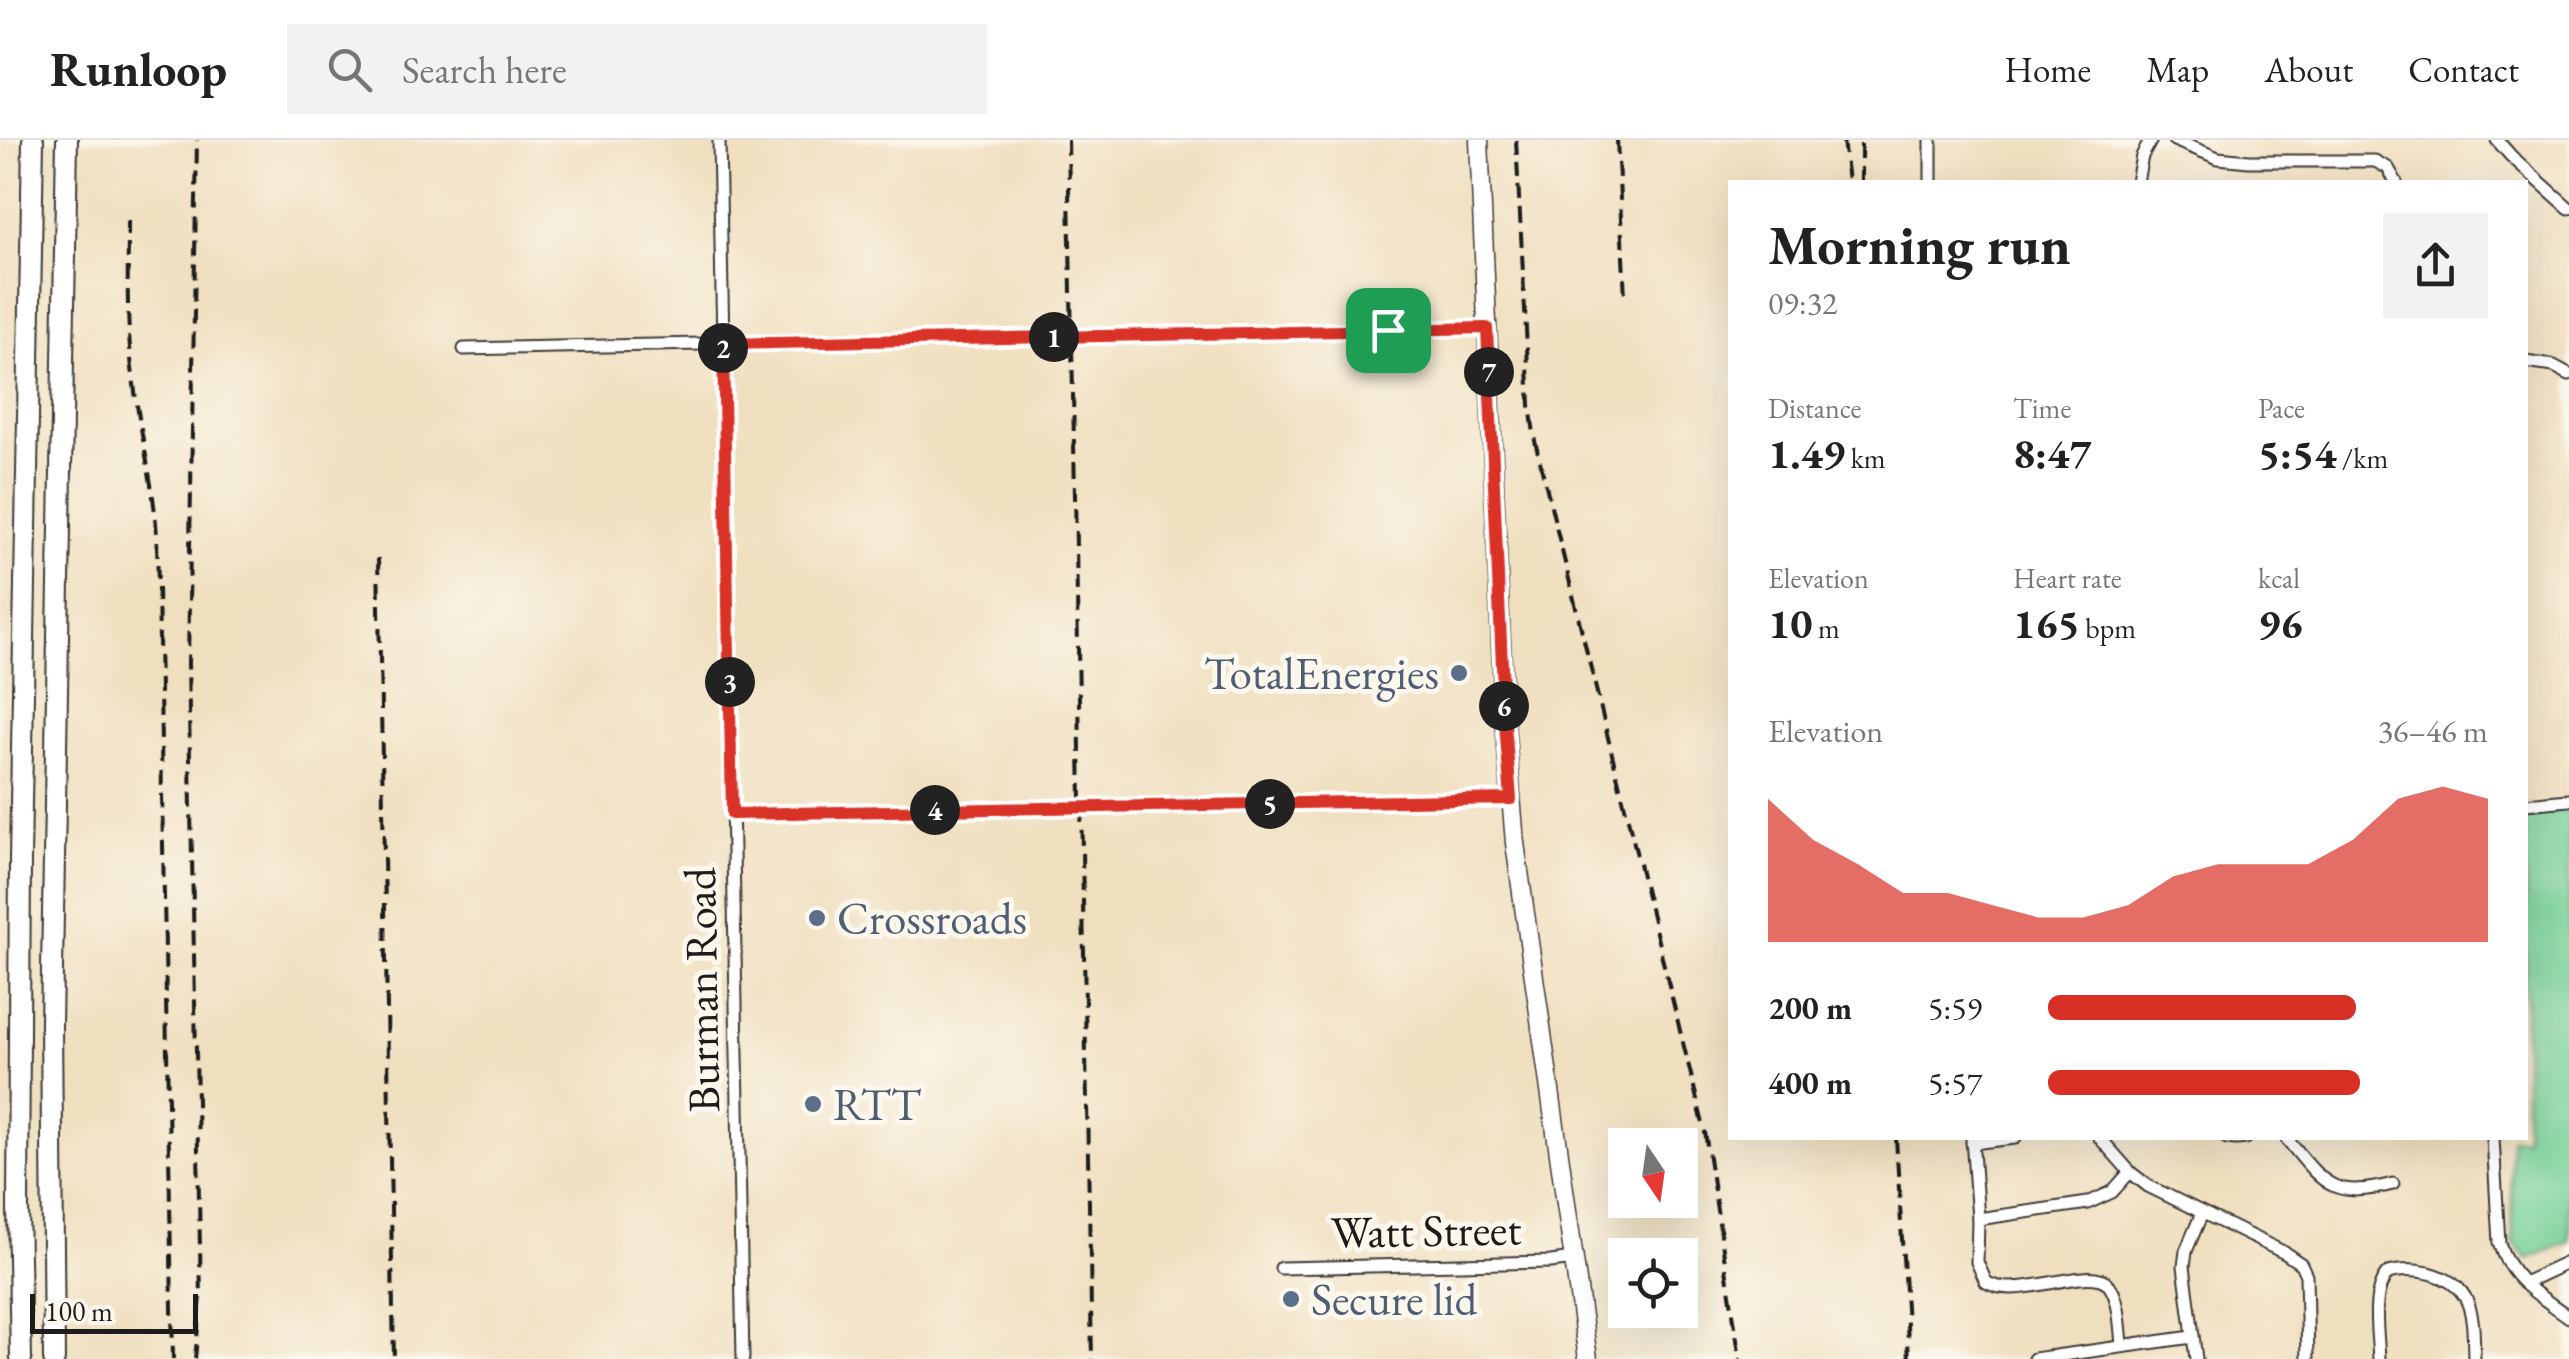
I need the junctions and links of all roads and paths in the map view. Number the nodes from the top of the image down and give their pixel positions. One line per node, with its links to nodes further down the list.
1 (33, 140): 39 (highway)
2 (68, 140): 40 (highway)
3 (719, 140): 16 (street, Burman Road)
4 (1479, 140): 15 (main road)
5 (1930, 140): 10 (street)
6 (2152, 140): 11 (street)
7 (2174, 140): 12 (street)
8 (2497, 140): 9 (street)
9 (2528, 172): 13 (street); 14 (street)
10 (1931, 180)
11 (2138, 180)
12 (2395, 180)
13 (2520, 180)
14 (2569, 208)
15 (1487, 328): 16 (street); 20 (main road)
16 (723, 344): 17 (street); 23 (street, Burman Road)
17 (464, 349)
18 (2528, 362): 19 (street)
19 (2569, 374)
20 (1511, 799): 23 (street); 32 (main road)
21 (2569, 800): 22 (street)
22 (2528, 804)
23 (732, 814): 41 (street, Burman Road)
24 (1972, 1140): 31 (street)
25 (2102, 1140): 28 (street)
26 (2288, 1140): 29 (street)
27 (2493, 1140): 35 (street)
28 (2130, 1172): 30 (street); 31 (street)
29 (2393, 1184)
30 (2202, 1212): 37 (street); 45 (street)
31 (1978, 1218): 38 (street)
32 (1574, 1260): 34 (street, Watt Street); 42 (main road)
33 (2569, 1262): 35 (street)
34 (1281, 1268)
35 (2524, 1283): 36 (street)
36 (2569, 1318)
37 (2192, 1336): 38 (street); 44 (street)
38 (2122, 1345): 43 (street)
39 (22, 1359)
40 (54, 1359)
41 (744, 1359)
42 (1588, 1359)
43 (2034, 1359)
44 (2196, 1359)
45 (2308, 1359)
46 (2379, 1359): 47 (street)
47 (2474, 1359)

